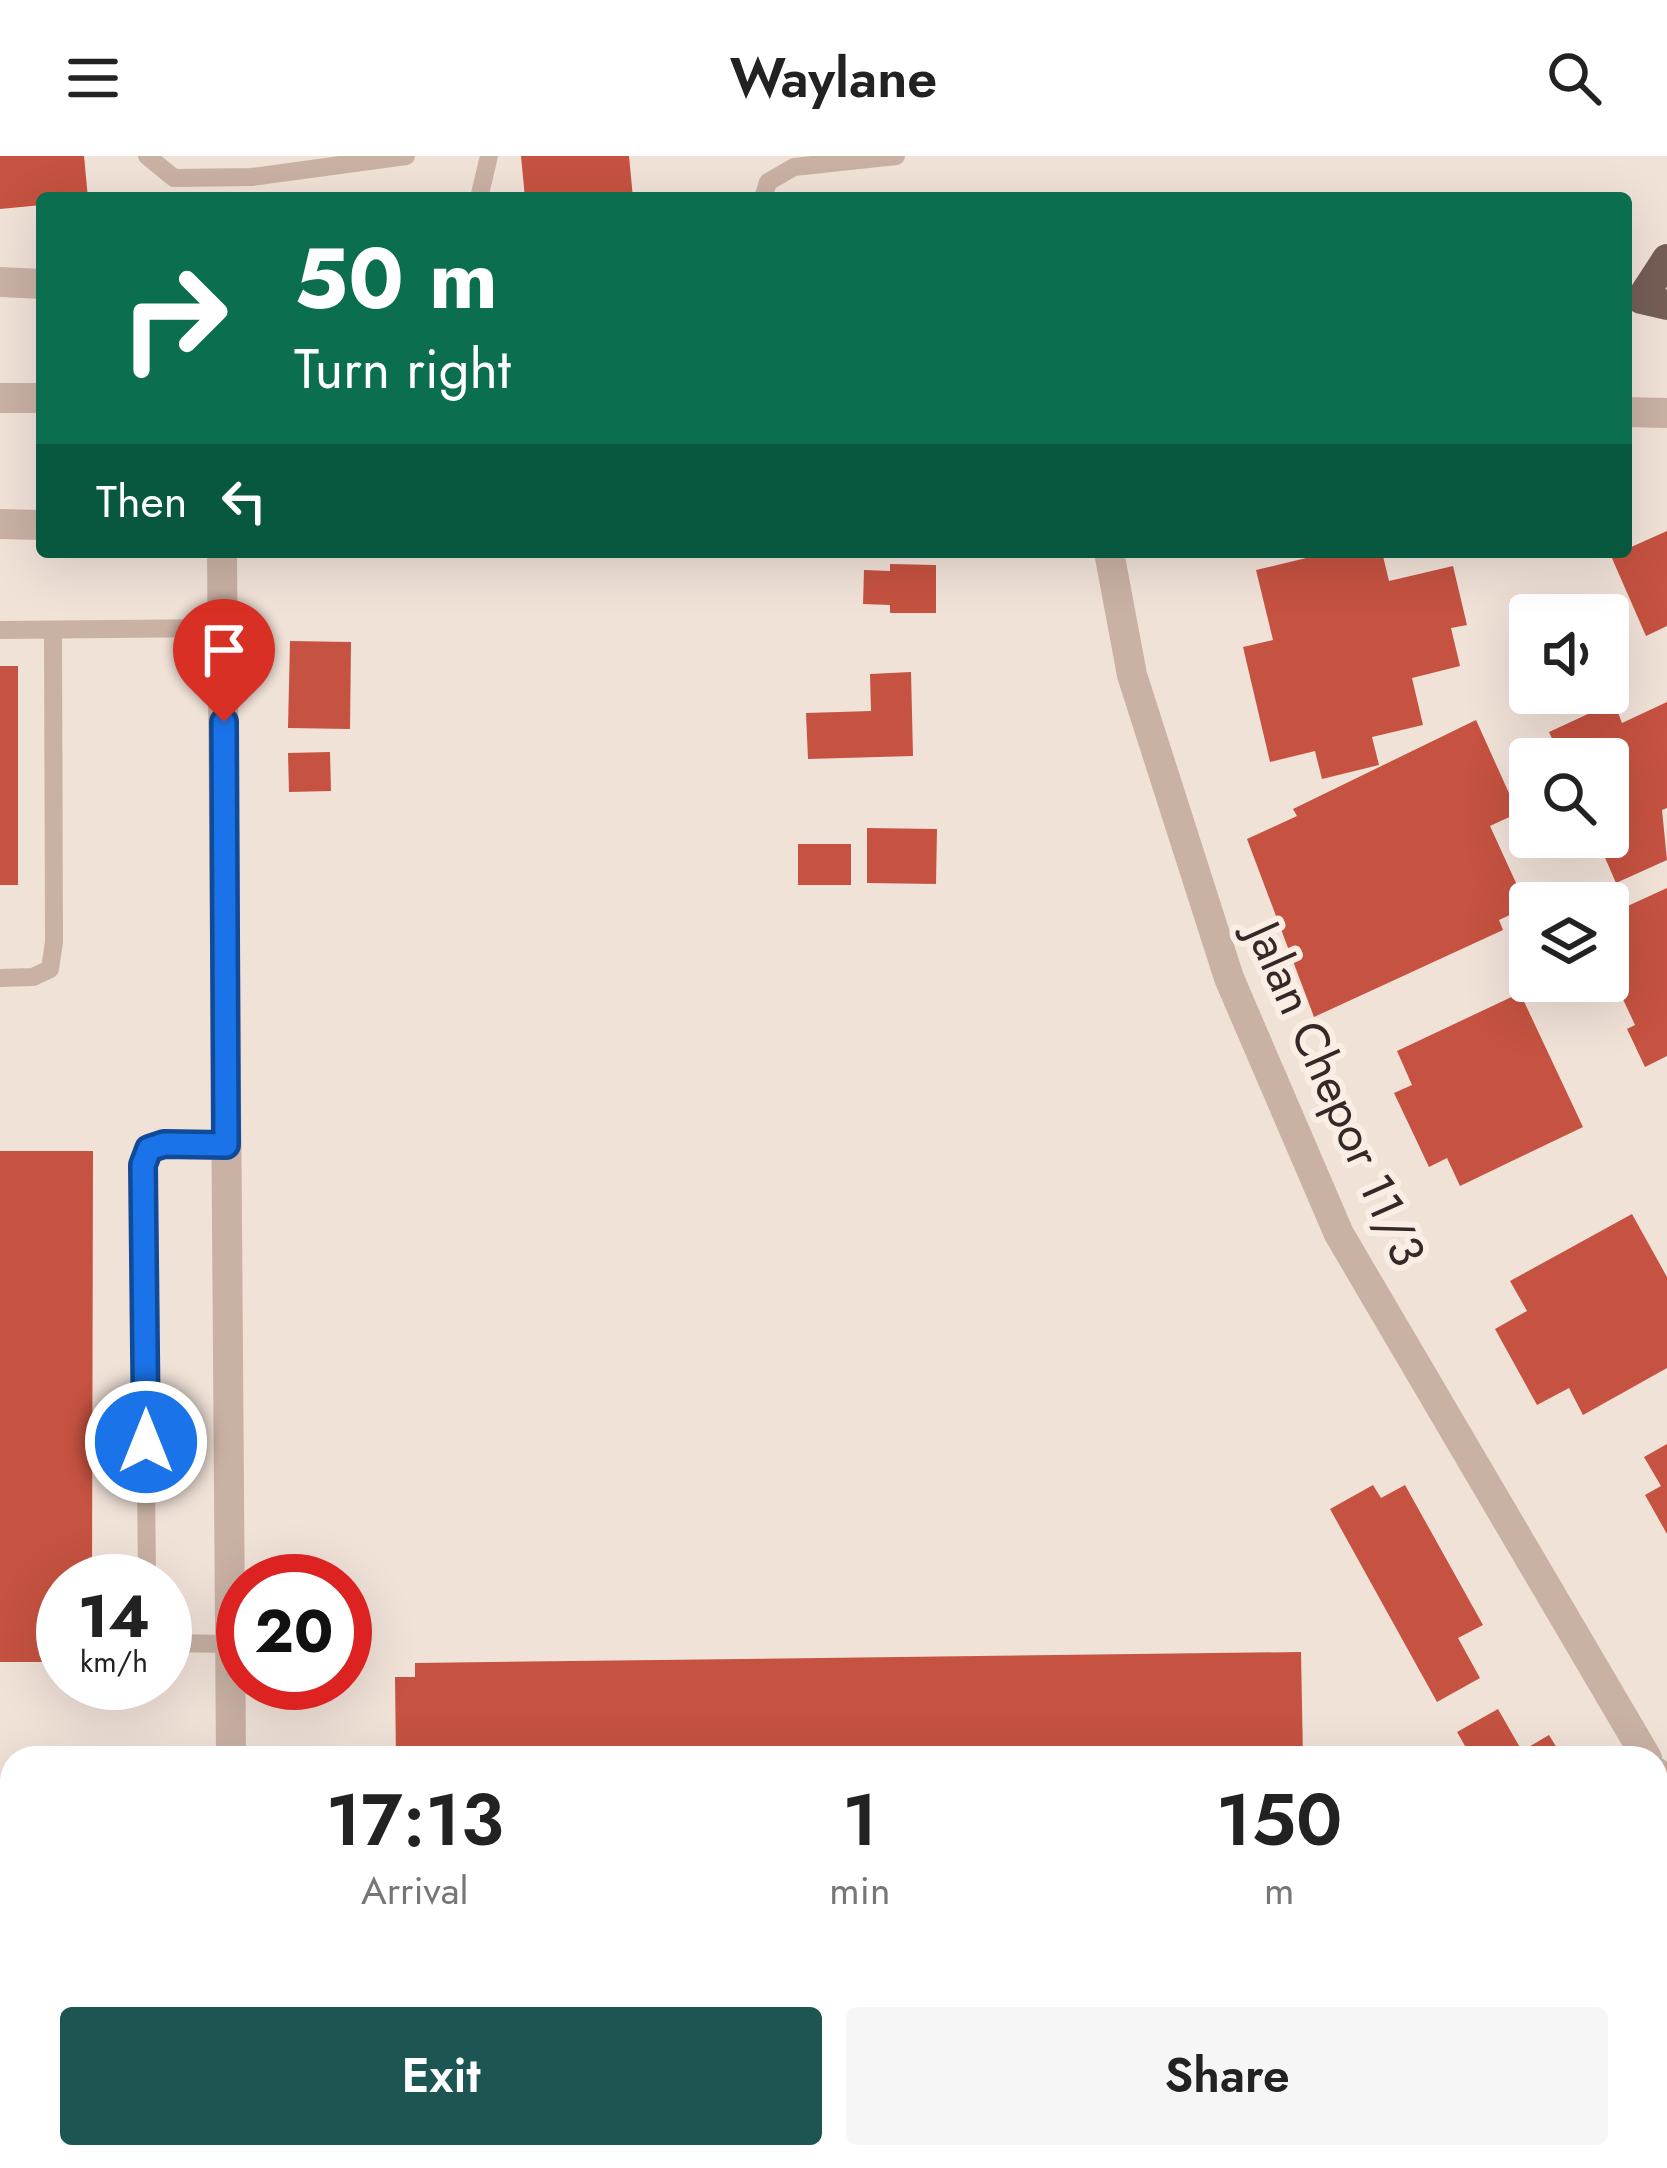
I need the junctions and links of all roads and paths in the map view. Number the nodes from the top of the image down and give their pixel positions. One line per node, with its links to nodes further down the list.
1 (147, 156): 2 (lane)
2 (406, 156)
3 (489, 156): 5 (lane)
4 (896, 156): 6 (lane)
5 (480, 192)
6 (765, 192)
7 (1667, 259): 10 (main road)
8 (0, 282): 9 (street)
9 (36, 284)
10 (1650, 299)
11 (0, 398): 12 (street)
12 (36, 398)
13 (1632, 412): 14 (street)
14 (1667, 413)
15 (0, 524): 16 (street)
16 (36, 525)
17 (222, 558): 19 (street)
18 (1110, 558): 28 (street, Jalan Chepor 11/3)
19 (223, 628): 21 (lane); 23 (street)
20 (0, 630): 21 (lane)
21 (53, 630): 22 (lane)
22 (0, 978)
23 (226, 1145): 24 (lane); 25 (street)
24 (147, 1554)
25 (229, 1554)
26 (231, 1710): 27 (street)
27 (231, 1746)
28 (1641, 1746)

